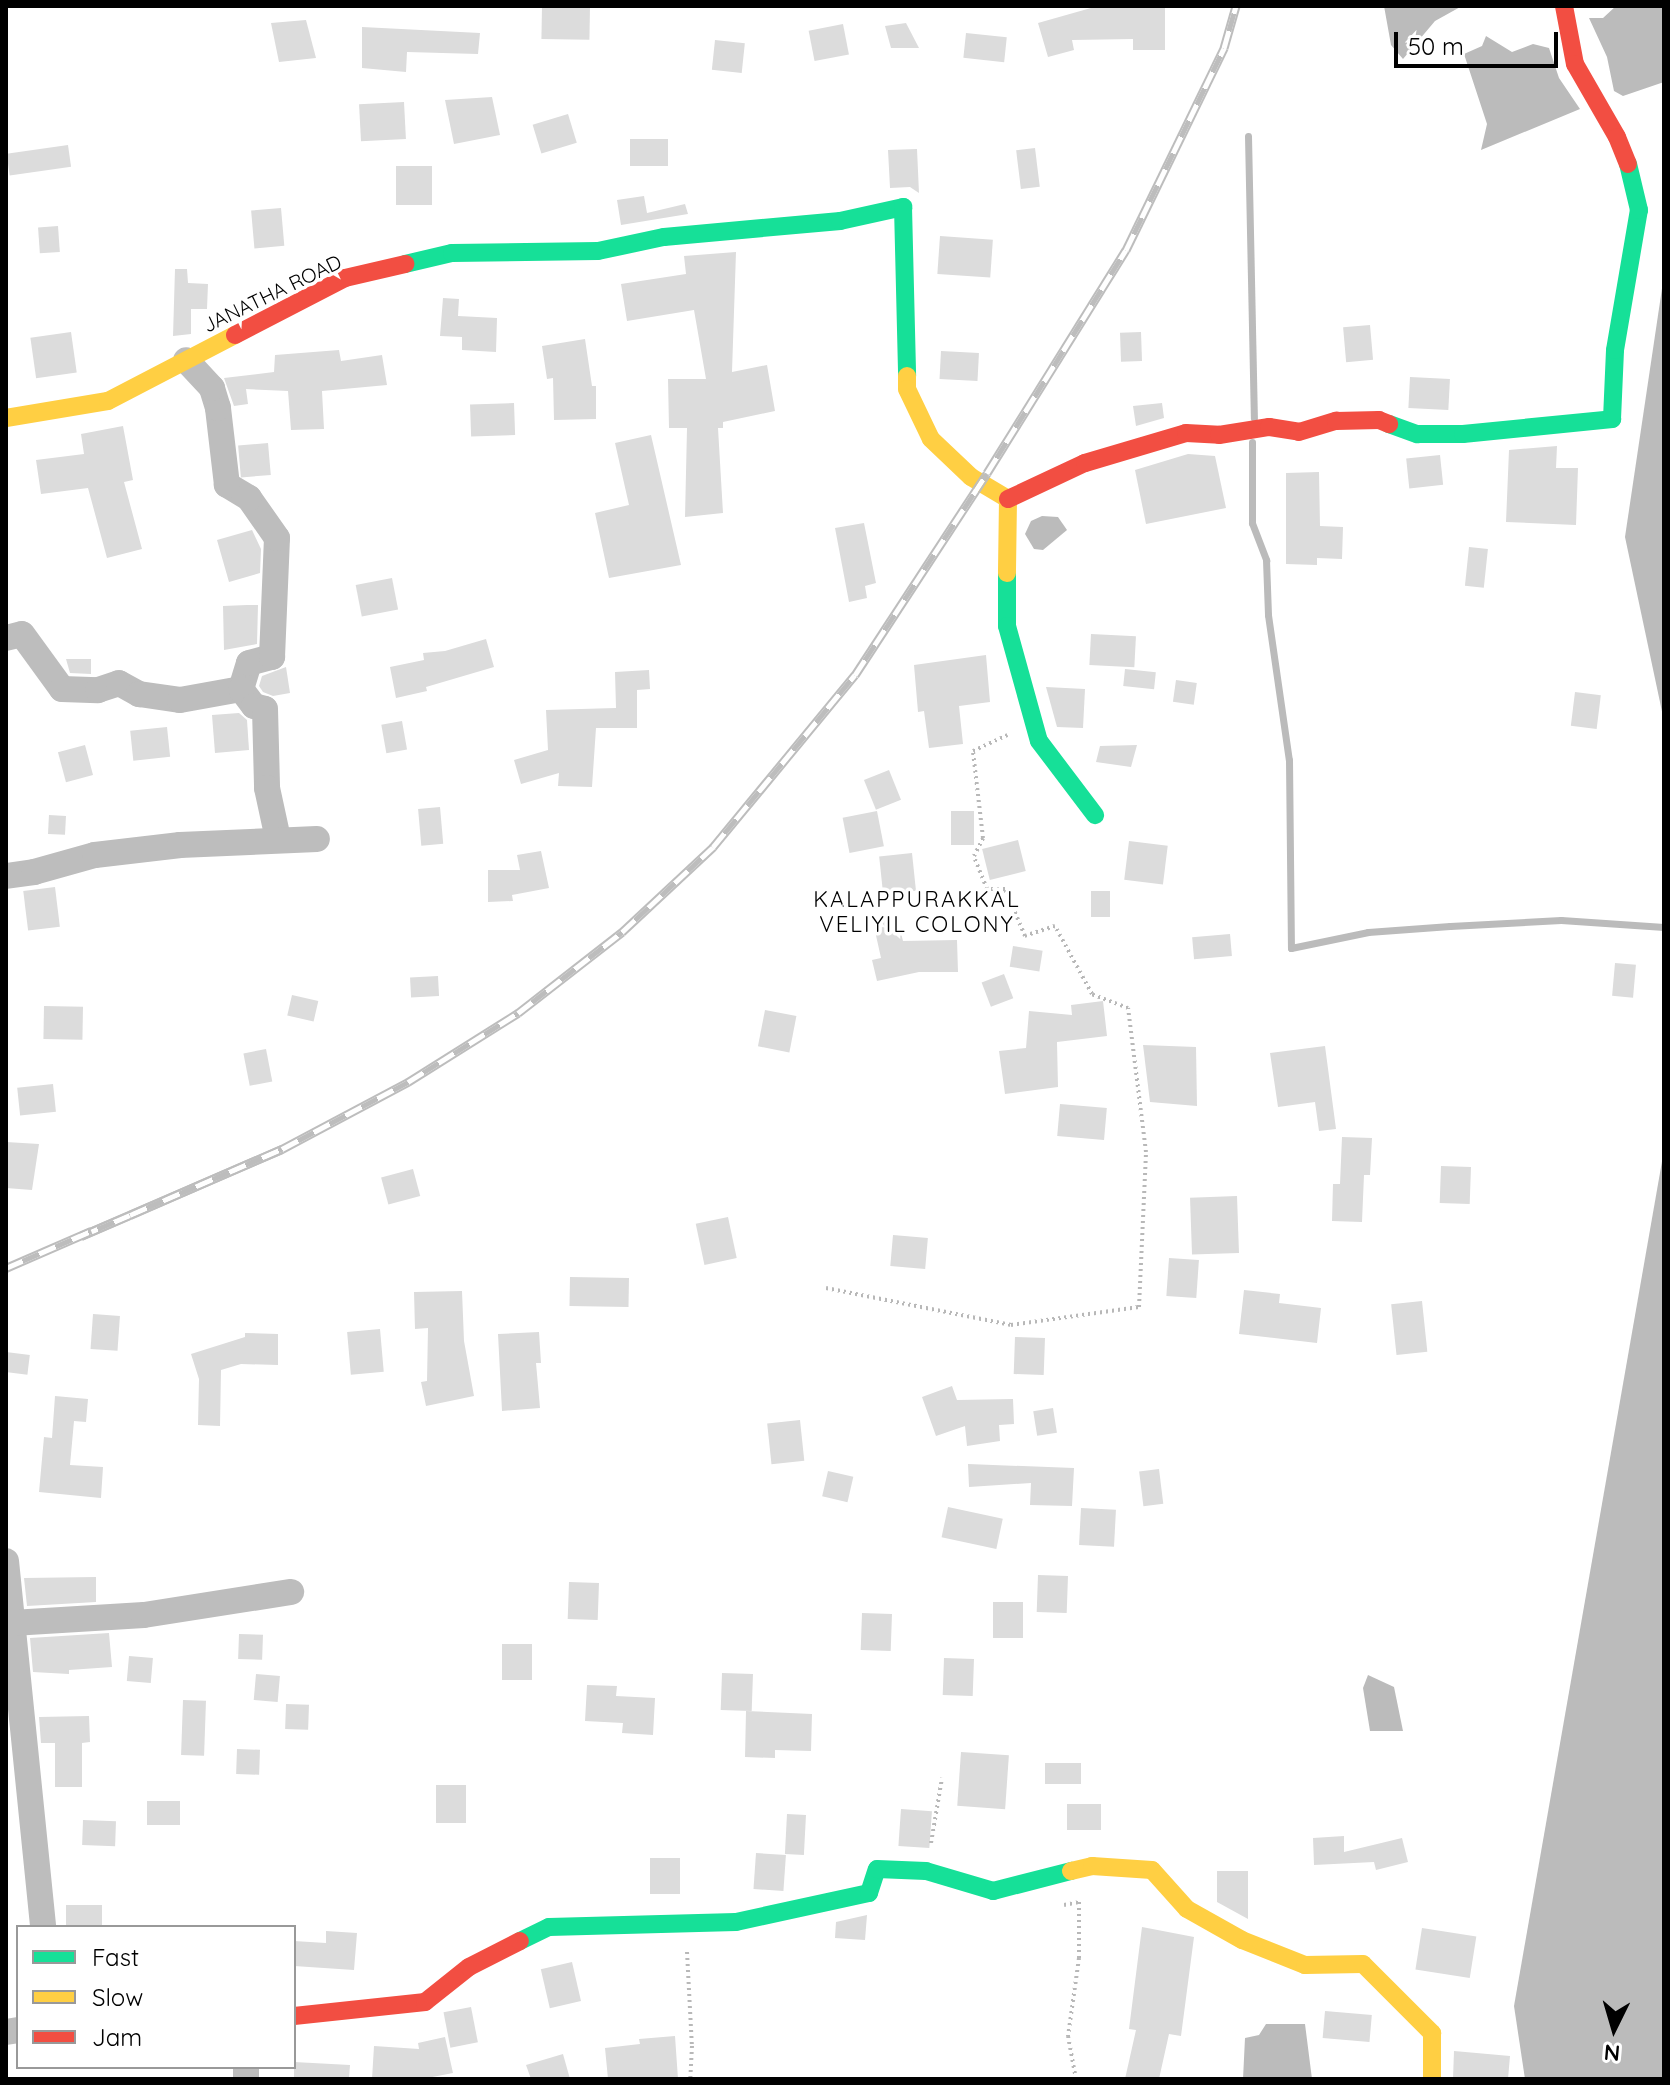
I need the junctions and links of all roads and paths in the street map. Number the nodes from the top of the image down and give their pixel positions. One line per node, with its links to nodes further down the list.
1 (1564, 6): 4 (street)
2 (186, 360): 3 (street, JANATHA ROAD); 4 (street, JANATHA ROAD); 6 (street)
3 (6, 418)
4 (1008, 499): 8 (street)
5 (6, 638): 6 (street)
6 (241, 689): 9 (street)
7 (1020, 742): 12 (path)
8 (1095, 815)
9 (278, 839): 10 (street); 11 (street)
10 (317, 839)
11 (6, 876)
12 (826, 1288)
13 (6, 1561): 15 (street)
14 (291, 1592): 15 (street)
15 (12, 1623): 20 (street)
16 (942, 1778): 17 (path)
17 (926, 1871): 19 (street); 24 (street)
18 (1049, 1907): 23 (path)
19 (686, 1922): 21 (street); 22 (path)
20 (43, 1925)
21 (296, 2016)
22 (690, 2079)
23 (1076, 2079)
24 (1432, 2079)

